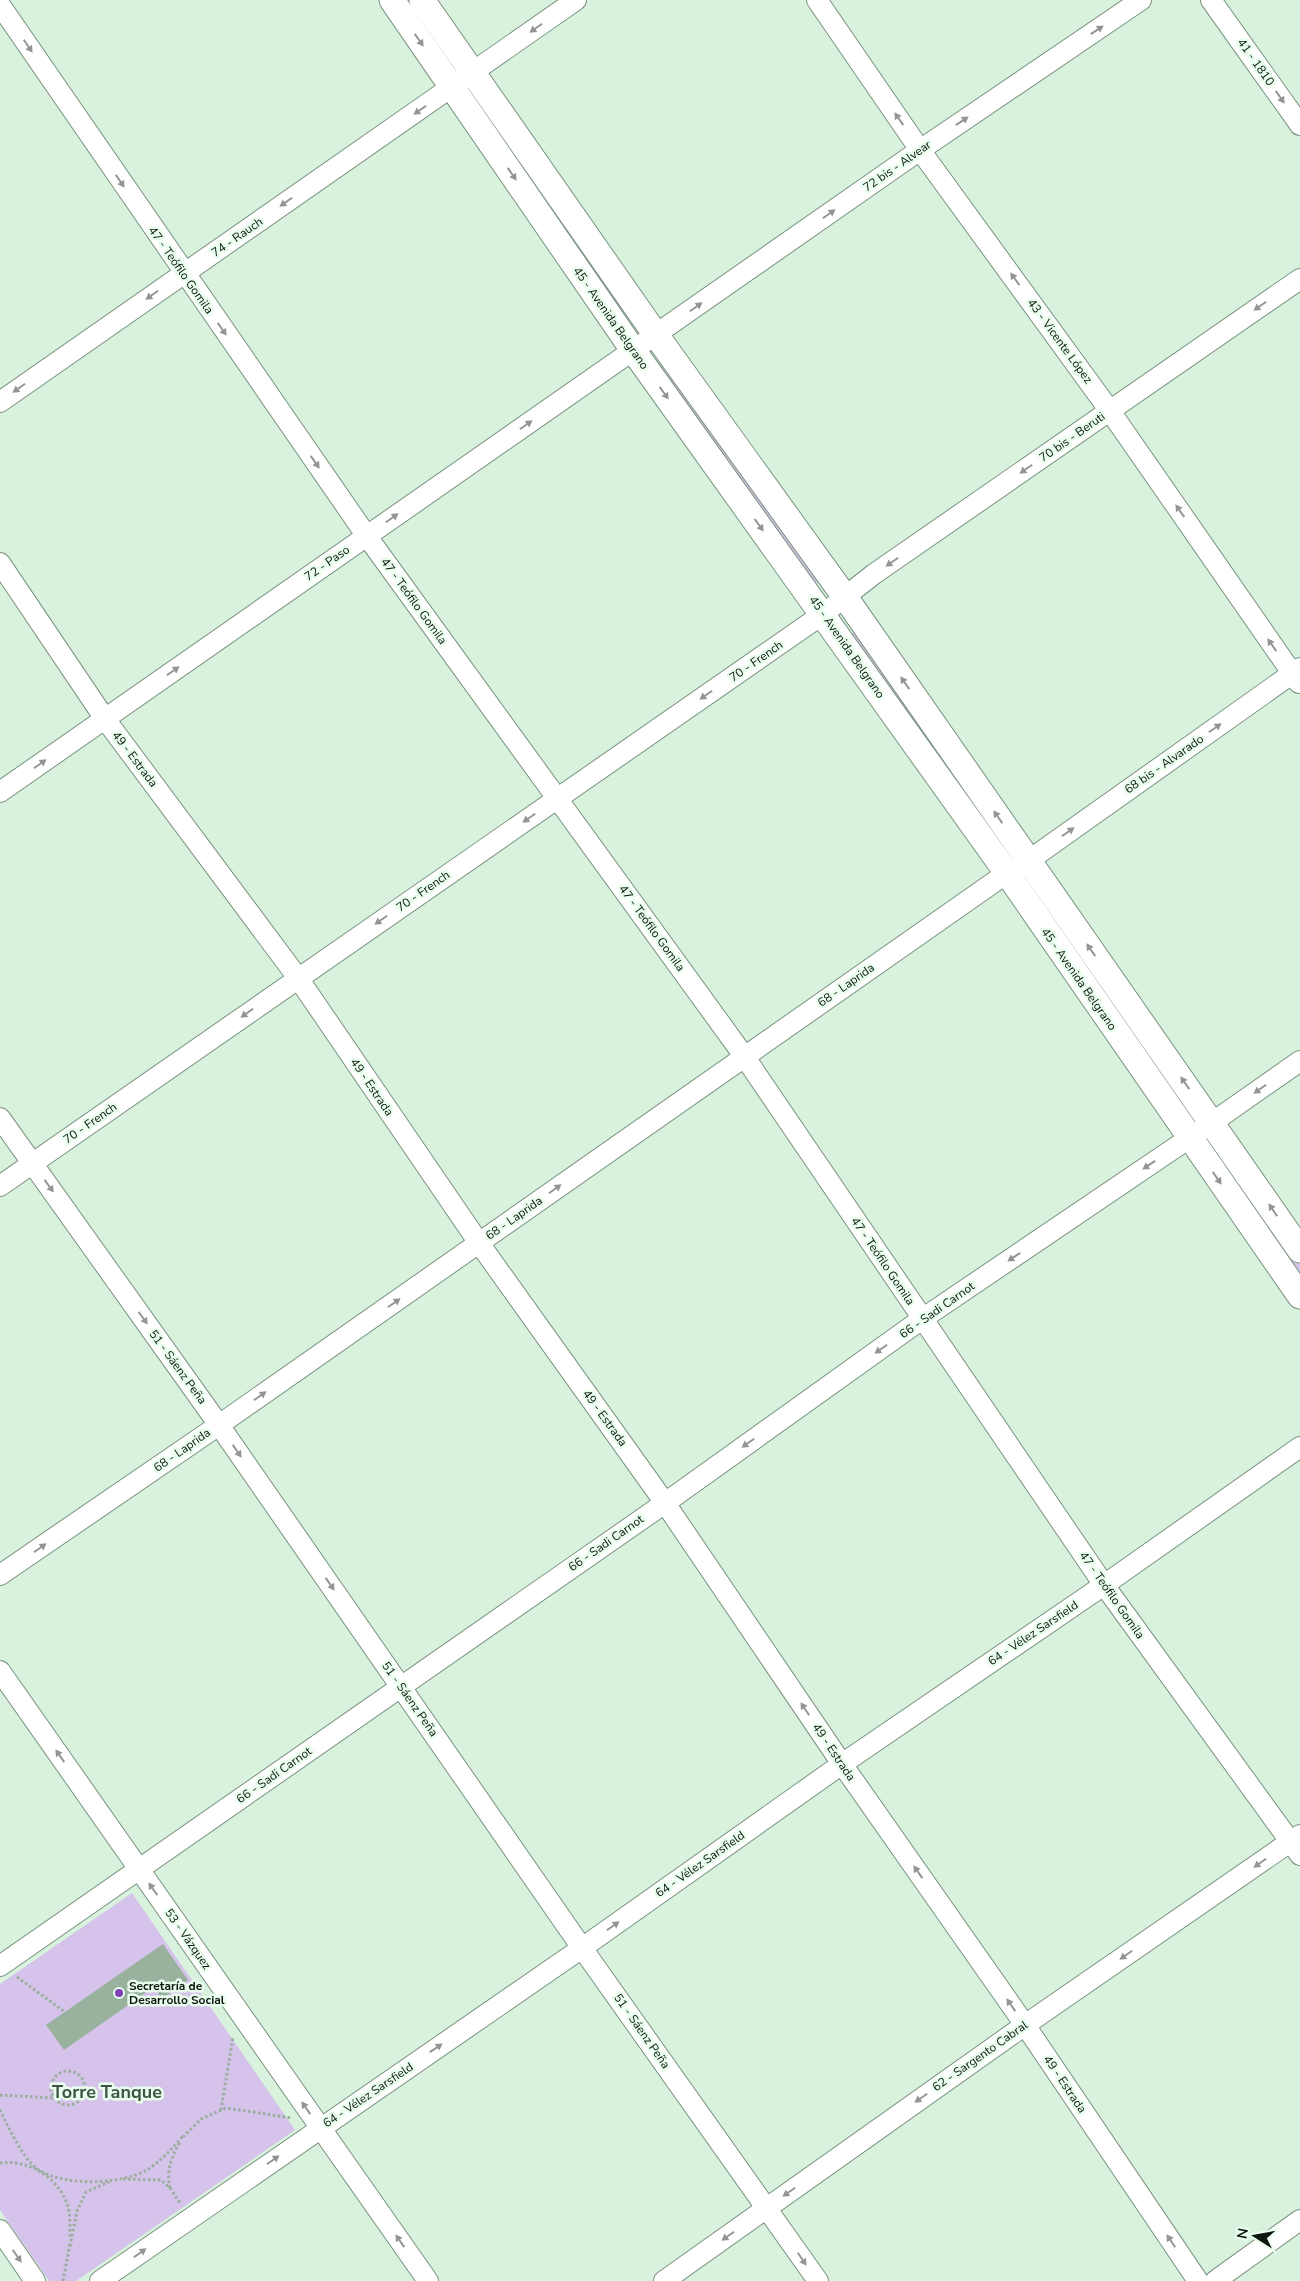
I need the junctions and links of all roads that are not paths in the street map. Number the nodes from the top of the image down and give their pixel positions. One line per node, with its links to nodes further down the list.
1 (392, 0): 9 (main road, 45 - Avenida Belgrano, one-way to 9)
2 (422, 0): 8 (main road)
3 (576, 0): 8 (street, 74 - Rauch, one-way to 8)
4 (817, 0): 11 (street, 43 - Vicente López, one-way to 4)
5 (1141, 0): 11 (street, 72 bis - Alvear, one-way to 5)
6 (1211, 0): 10 (street, 41 - 1810, one-way to 10)
7 (3, 4): 12 (street, 47 - Teófilo Gomila, one-way to 12)
8 (474, 71): 9 (street, 74 - Rauch); 14 (main road)
9 (452, 88): 12 (street, 74 - Rauch, one-way to 12); 15 (main road, 45 - Avenida Belgrano, one-way to 15)
10 (1300, 125)
11 (920, 150): 14 (street, 72 bis - Alvear, one-way to 11); 17 (street, 43 - Vicente López, one-way to 11)
12 (184, 273): 16 (street, 74 - Rauch, one-way to 16); 18 (street, 47 - Teófilo Gomila, one-way to 18)
13 (1300, 279): 17 (street, 70 bis - Beruti, one-way to 17)
14 (656, 335): 15 (street, 72 - Paso); 20 (main road)
15 (633, 350): 18 (street, 72 - Paso, one-way to 15); 21 (main road, 45 - Avenida Belgrano, one-way to 21)
16 (0, 402)
17 (1110, 411): 20 (street, 70 bis - Beruti, one-way to 20); 22 (street, 43 - Vicente López, one-way to 17)
18 (366, 535): 23 (street, 72 - Paso, one-way to 18); 25 (street, 47 - Teófilo Gomila)
19 (0, 563): 23 (street, 49 - Estrada)
20 (845, 597): 21 (street, 70 - French); 26 (main road, one-way to 20)
21 (823, 614): 25 (street, 70 - French, one-way to 25); 27 (main road, 45 - Avenida Belgrano)
22 (1297, 676): 26 (street, 68 bis - Alvarado, one-way to 22)
23 (105, 719): 24 (street, 72 - Paso, one-way to 23); 28 (street, 49 - Estrada)
24 (0, 792)
25 (558, 797): 28 (street, 70 - French, one-way to 28); 29 (street, 47 - Teófilo Gomila)
26 (1028, 861): 27 (street, 68 - Laprida); 32 (main road, one-way to 26)
27 (1007, 873): 29 (street, 68 - Laprida); 33 (main road, 45 - Avenida Belgrano)
28 (298, 978): 34 (street, 70 - French, one-way to 34); 36 (street, 49 - Estrada)
29 (744, 1056): 36 (street, 68 - Laprida, one-way to 29); 39 (street, 47 - Teófilo Gomila)
30 (1300, 1061): 32 (street, 66 - Sadi Carnot, one-way to 32)
31 (0, 1118): 34 (street, 51 - Sáenz Peña)
32 (1213, 1122): 33 (street, 66 - Sadi Carnot); 37 (main road, one-way to 32)
33 (1189, 1138): 38 (main road, 45 - Avenida Belgrano, one-way to 38); 39 (street, 66 - Sadi Carnot, one-way to 39)
34 (32, 1163): 35 (street, 70 - French); 40 (street, 51 - Sáenz Peña, one-way to 40)
35 (0, 1186)
36 (479, 1243): 40 (street, 68 - Laprida, one-way to 36); 42 (street, 49 - Estrada)
37 (1300, 1250)
38 (1300, 1296)
39 (922, 1319): 42 (street, 66 - Sadi Carnot, one-way to 42); 44 (street, 47 - Teófilo Gomila)
40 (219, 1425): 43 (street, 68 - Laprida, one-way to 40); 46 (street, 51 - Sáenz Peña, one-way to 46)
41 (1300, 1447): 44 (street, 64 - Vélez Sarsfield)
42 (665, 1503): 46 (street, 66 - Sadi Carnot); 47 (street, 49 - Estrada, one-way to 42)
43 (0, 1575)
44 (1104, 1585): 47 (street, 64 - Vélez Sarsfield); 48 (street, 47 - Teófilo Gomila)
45 (0, 1671): 49 (street, 53 - Vázquez, one-way to 45)
46 (400, 1686): 49 (street, 66 - Sadi Carnot); 50 (street, 51 - Sáenz Peña)
47 (842, 1764): 50 (street, 64 - Vélez Sarsfield, one-way to 47); 52 (street, 49 - Estrada, one-way to 47)
48 (1297, 1844): 52 (street, 62 - Sargento Cabral, one-way to 52)
49 (139, 1869): 51 (street, 66 - Sadi Carnot); 53 (street, 53 - Vázquez, one-way to 49)
50 (582, 1948): 53 (street, 64 - Vélez Sarsfield, one-way to 50); 54 (street, 51 - Sáenz Peña)
51 (0, 1965)
52 (1025, 2025): 54 (street, 62 - Sargento Cabral, one-way to 54); 62 (street, 49 - Estrada, one-way to 52)
53 (318, 2125): 58 (street, 64 - Vélez Sarsfield, one-way to 53); 59 (street, 53 - Vázquez, one-way to 53)
54 (767, 2207): 60 (street, 62 - Sargento Cabral, one-way to 60); 61 (street, 51 - Sáenz Peña, one-way to 61)
55 (1300, 2220): 63 (street)
56 (0, 2230): 57 (street, one-way to 57)
57 (35, 2281)
58 (100, 2281)
59 (428, 2281)
60 (664, 2281)
61 (818, 2281)
62 (1198, 2281)
63 (1214, 2281)

